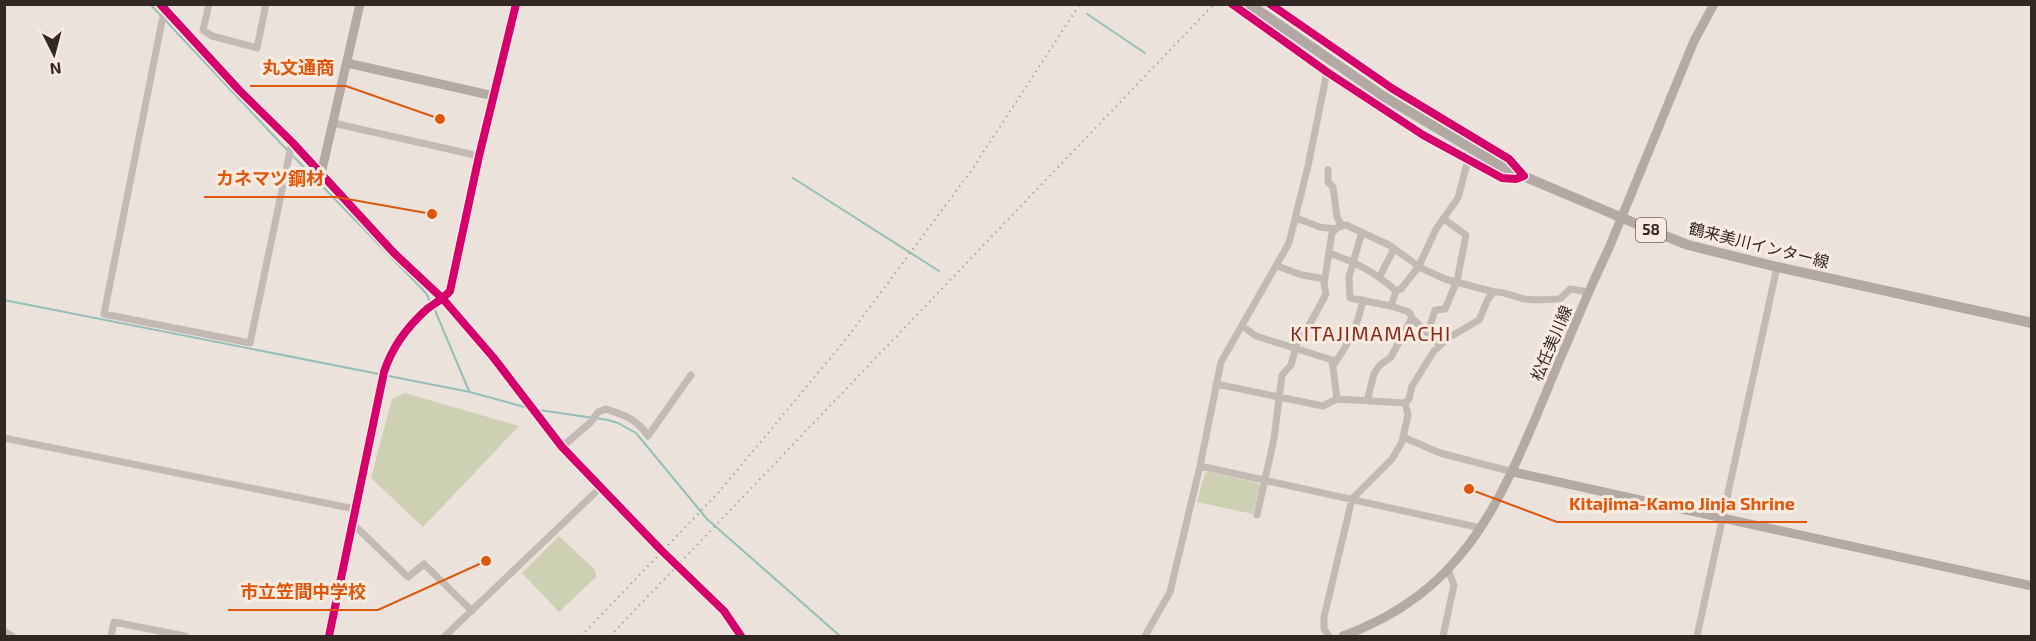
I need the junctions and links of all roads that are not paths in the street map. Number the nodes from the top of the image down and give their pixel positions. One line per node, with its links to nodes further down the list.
1 (210, 4): 2 (street)
2 (266, 4)
3 (360, 4): 10 (street)
4 (516, 4): 12 (street)
5 (1232, 4): 11 (street)
6 (1249, 4): 19 (main road, 鶴来美川インター線 / 58)
7 (1270, 4): 19 (street)
8 (1714, 4): 21 (street, 松任美川線)
9 (163, 12): 14 (street); 14 (street)
10 (347, 63): 12 (street); 13 (street)
11 (1328, 72): 16 (street); 20 (street)
12 (494, 96): 15 (street)
13 (333, 123): 15 (street); 18 (street)
14 (291, 146): 18 (street)
15 (479, 156): 38 (street)
16 (1468, 160): 19 (street); 22 (street)
17 (1328, 170): 23 (street)
18 (321, 174): 38 (street)
19 (1524, 176): 21 (main road, 鶴来美川インター線 / 58)
20 (1296, 218): 23 (street); 28 (street)
21 (1621, 218): 30 (main road, 鶴来美川インター線 / 58); 36 (street, 松任美川線)
22 (1444, 219): 29 (street); 33 (street)
23 (1339, 228): 24 (street); 26 (street)
24 (1362, 232): 25 (street); 27 (street)
25 (1394, 249): 29 (street); 31 (street)
26 (1329, 253): 27 (street); 32 (street)
27 (1354, 261): 31 (street); 37 (street)
28 (1277, 266): 32 (street); 42 (street)
29 (1419, 266): 33 (street); 34 (street)
30 (1777, 267): 41 (main road, 鶴来美川インター線 / 58); 63 (street)
31 (1380, 276): 34 (street)
32 (1325, 279): 45 (street)
33 (1457, 281): 35 (street); 43 (street)
34 (1396, 291): 39 (street)
35 (1494, 292): 36 (street); 44 (street)
36 (1589, 292): 57 (street, 松任美川線)
37 (1364, 300): 39 (street); 46 (street)
38 (436, 303): 55 (street); 61 (street)
39 (1391, 306): 40 (street)
40 (1412, 318): 43 (street); 51 (street)
41 (2031, 323)
42 (1242, 326): 45 (street); 48 (street)
43 (1428, 333): 44 (street)
44 (1440, 345): 52 (street)
45 (1296, 347): 46 (street); 49 (street)
46 (1333, 365): 50 (street)
47 (691, 375): 55 (street)
48 (1216, 384): 49 (street); 56 (street)
49 (1278, 398): 50 (street); 58 (street)
50 (1337, 399): 51 (street)
51 (1367, 401): 52 (street)
52 (1406, 403): 53 (street)
53 (1403, 437): 57 (street); 60 (street)
54 (4, 438): 61 (street)
55 (562, 447): 59 (street)
56 (1200, 466): 58 (street); 77 (street)
57 (1513, 472): 63 (street); 65 (street, 松任美川線)
58 (1265, 480): 60 (street); 62 (street)
59 (601, 487): 68 (street); 76 (street)
60 (1352, 499): 65 (street); 78 (street)
61 (355, 509): 64 (street)
62 (1257, 515)
63 (1724, 518): 67 (street); 81 (street)
64 (352, 524): 68 (street); 74 (street)
65 (1481, 528): 66 (street, 松任美川線)
66 (1448, 570): 79 (street, 松任美川線); 80 (street)
67 (2031, 585)
68 (472, 611): 75 (street)
69 (4, 631): 71 (street)
70 (154, 633): 72 (street); 73 (street)
71 (12, 636)
72 (111, 636)
73 (186, 636)
74 (328, 636)
75 (446, 636)
76 (741, 636)
77 (1145, 636)
78 (1329, 636)
79 (1343, 636)
80 (1443, 636)
81 (1697, 636)

